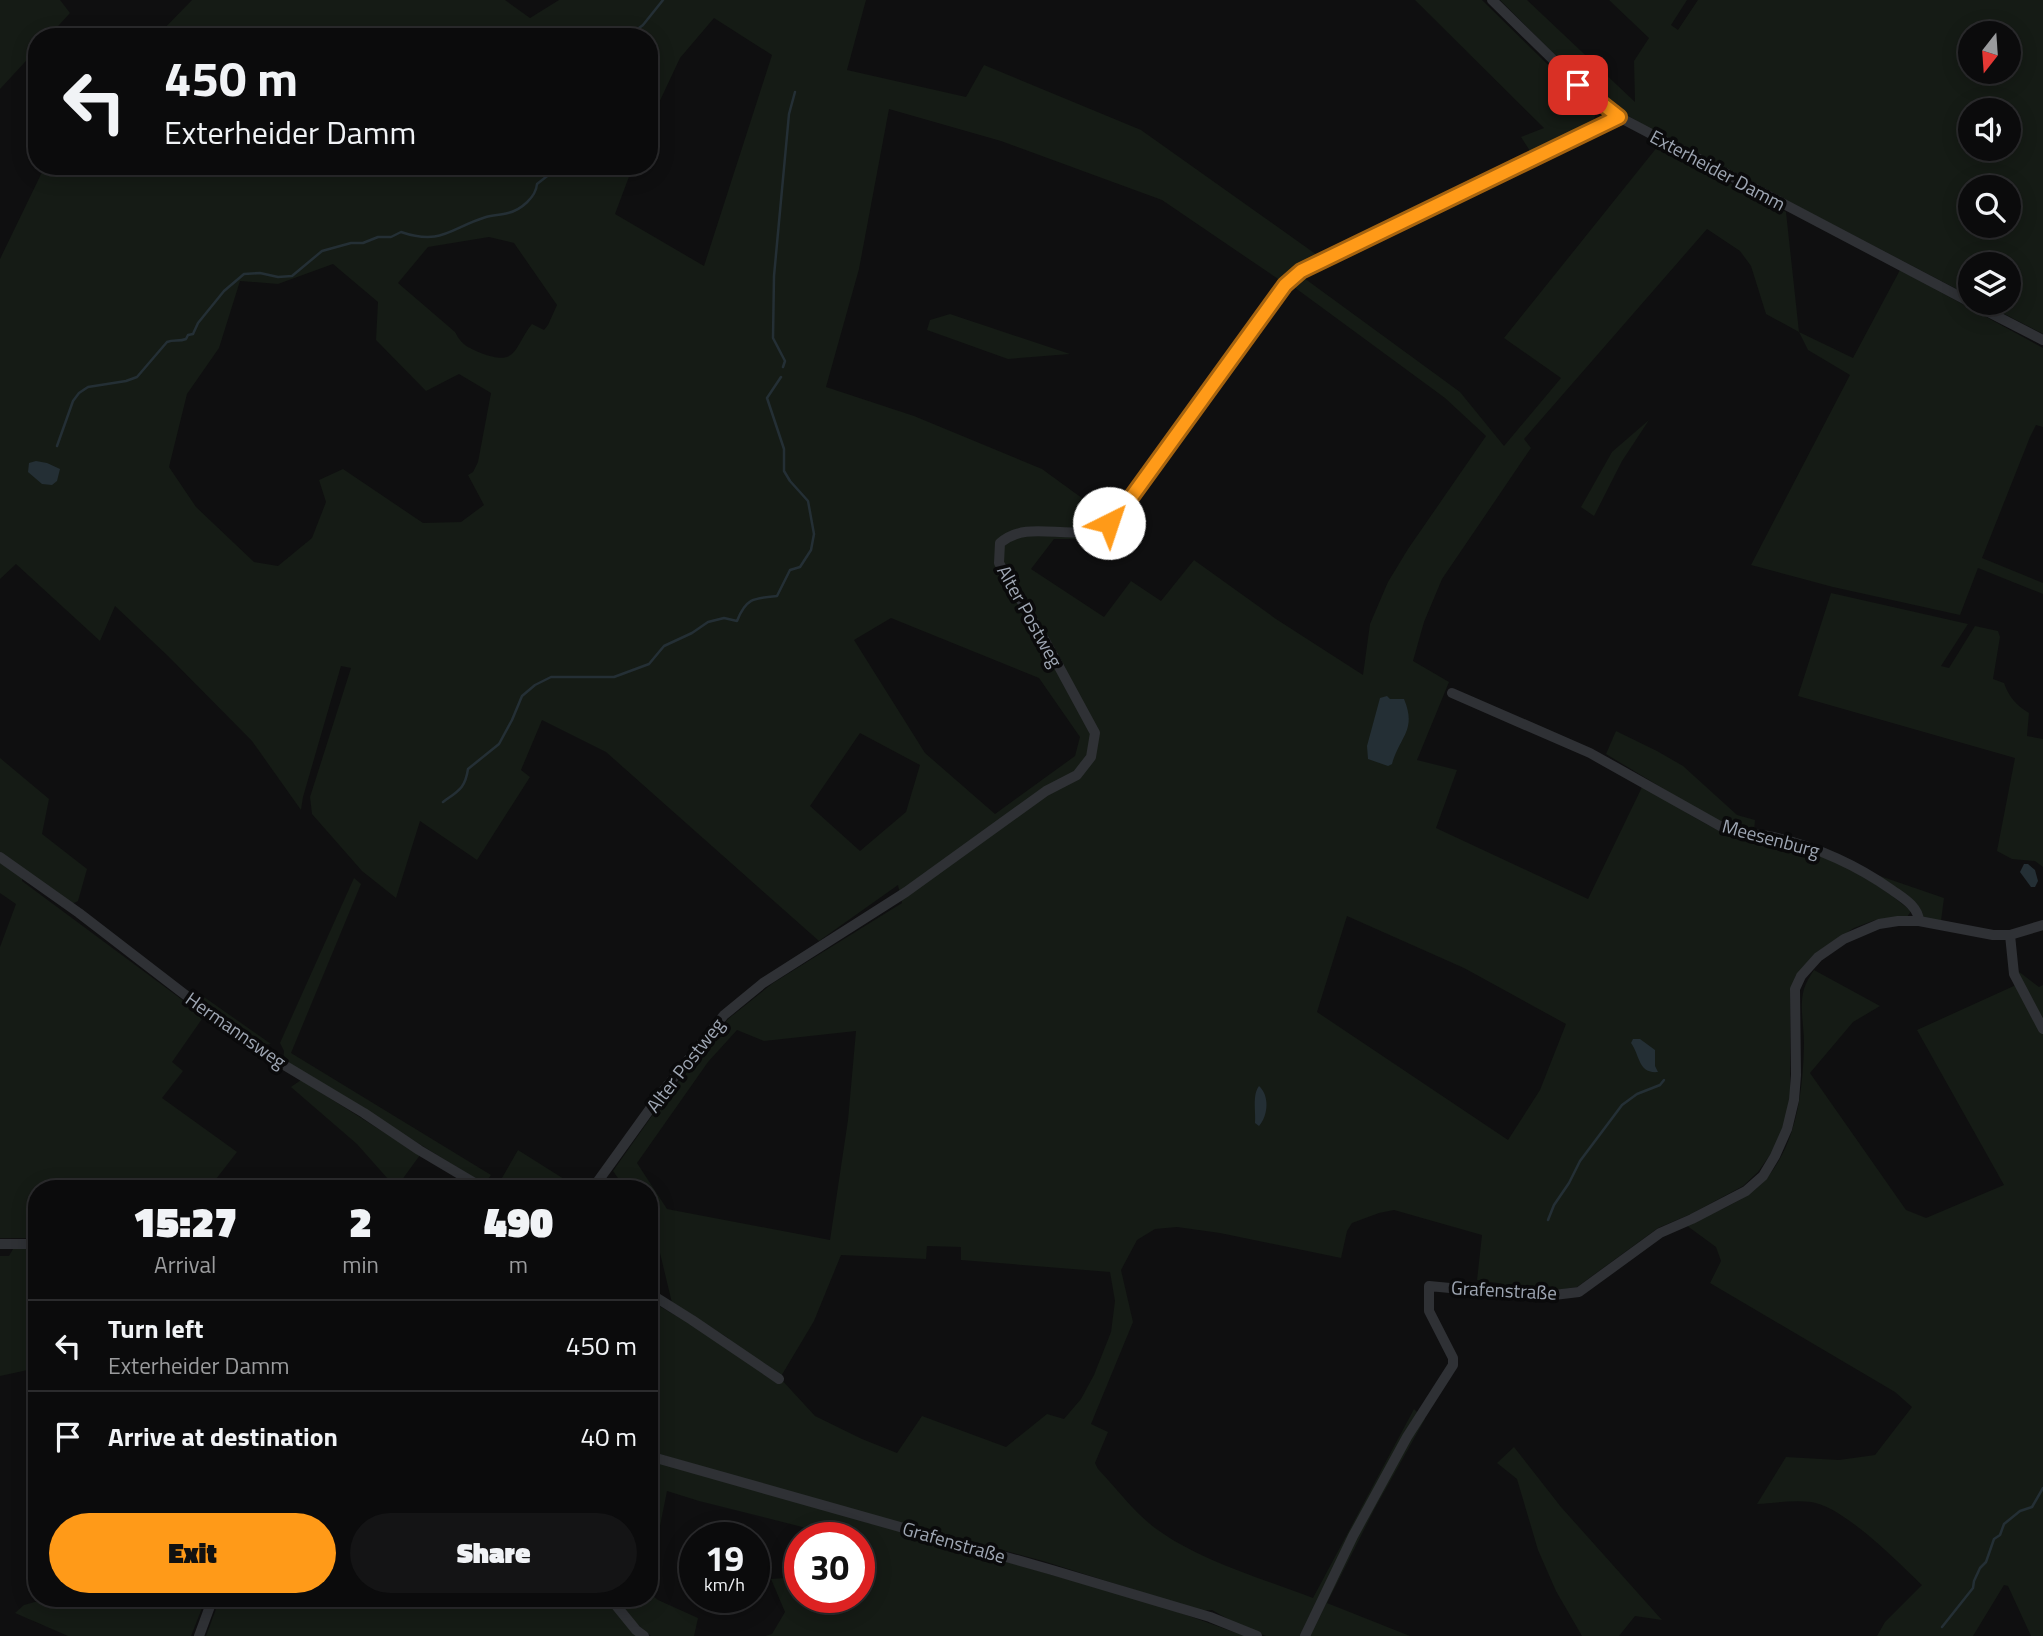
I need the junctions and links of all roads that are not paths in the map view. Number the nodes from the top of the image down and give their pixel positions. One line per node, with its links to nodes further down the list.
1 (1492, 0): 2 (street, Exterheider Damm)
2 (1619, 117): 3 (street, Exterheider Damm); 13 (street, Alter Postweg)
3 (1958, 296)
4 (1994, 315): 5 (street, Exterheider Damm)
5 (2043, 340)
6 (1452, 693): 8 (street, Meesenburg)
7 (0, 857): 12 (street, Hermannsweg)
8 (1919, 921): 10 (street); 24 (street, Grafenstraße)
9 (2043, 925): 10 (street)
10 (2010, 936): 11 (street)
11 (2043, 1029)
12 (470, 1180)
13 (599, 1180)
14 (0, 1244): 15 (street)
15 (28, 1244)
16 (658, 1299): 17 (street)
17 (779, 1379)
18 (658, 1459): 23 (street, Grafenstraße)
19 (210, 1607): 21 (street)
20 (618, 1607): 22 (street)
21 (199, 1636)
22 (644, 1636)
23 (1258, 1636)
24 (1305, 1636)

